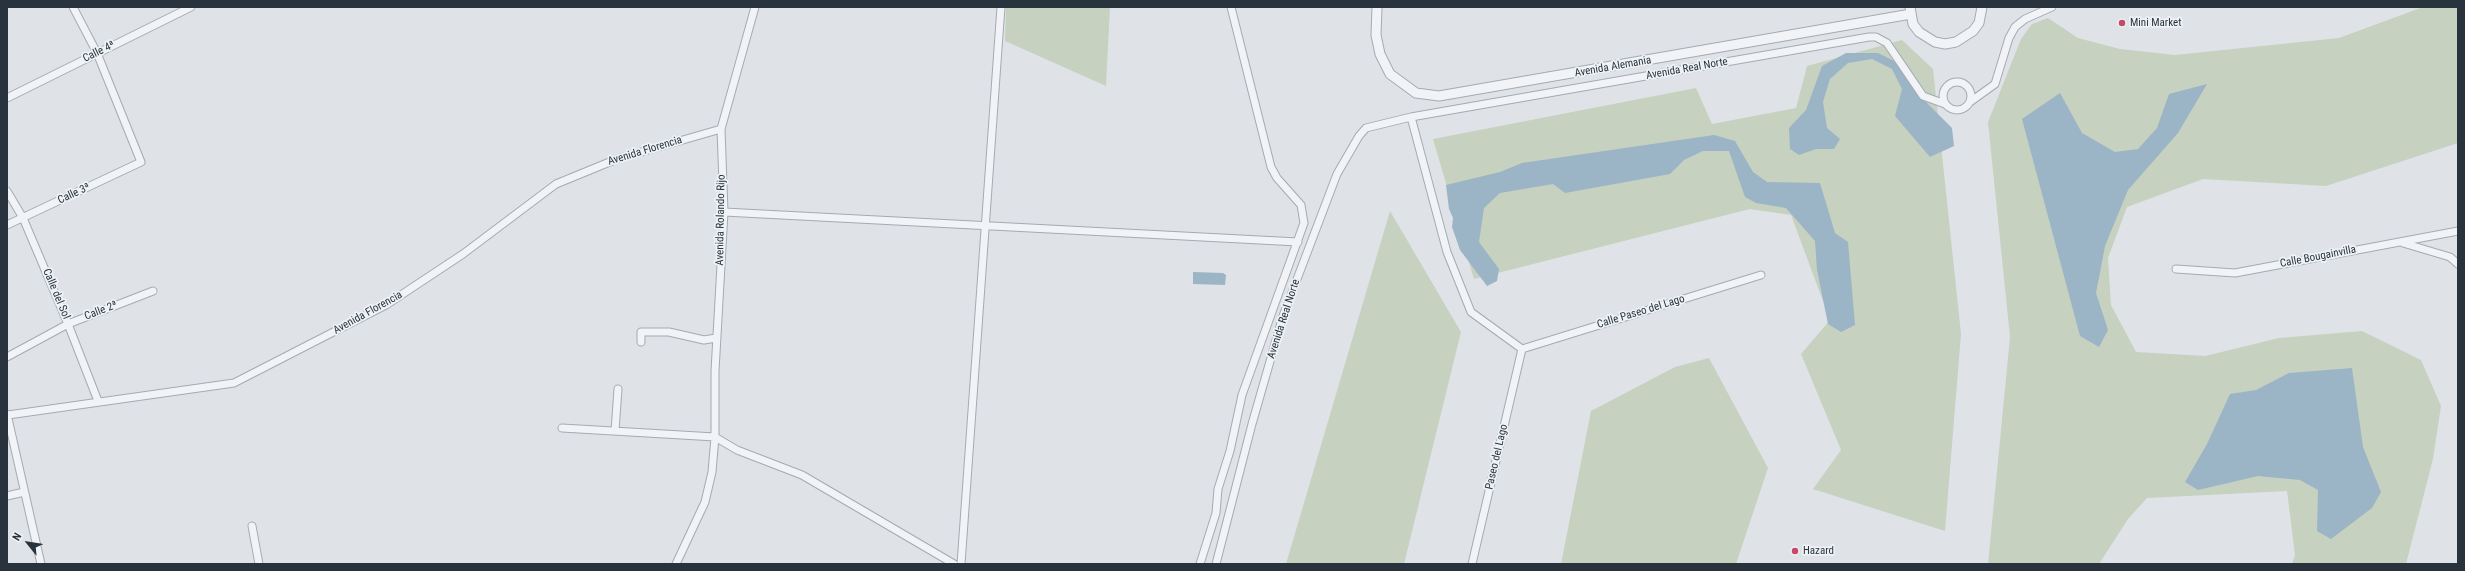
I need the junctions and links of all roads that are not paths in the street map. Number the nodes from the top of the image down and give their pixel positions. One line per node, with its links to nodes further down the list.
1 (73, 7): 10 (street)
2 (191, 7): 10 (street, Calle 4ª)
3 (755, 7): 19 (street, Avenida Rolando Rijo)
4 (1002, 7): 24 (street)
5 (1232, 7): 26 (street)
6 (1377, 7): 9 (street, Avenida Alemania)
7 (1982, 7): 9 (street)
8 (2052, 7): 13 (street)
9 (1910, 11)
10 (97, 53): 14 (street, Calle 4ª); 22 (street, Calle 3ª)
11 (1970, 90): 12 (street); 13 (street); 16 (street)
12 (1944, 93): 15 (street); 17 (street)
13 (1985, 93): 16 (street)
14 (7, 98)
15 (1933, 100): 17 (street, Avenida Real Norte); 18 (street, Avenida Real Norte)
16 (1970, 102): 17 (street)
17 (1946, 104)
18 (1411, 117): 35 (street); 52 (street, Avenida Real Norte)
19 (722, 128): 21 (street, Avenida Rolando Rijo); 38 (street, Avenida Florencia)
20 (7, 191): 22 (street, Calle del Sol)
21 (724, 212): 24 (street); 33 (street, Avenida Rolando Rijo)
22 (22, 218): 23 (street, Calle 3ª); 32 (street, Calle del Sol)
23 (7, 225)
24 (986, 227): 26 (street); 50 (street)
25 (2458, 231): 27 (street, Calle Bougainvilla)
26 (1298, 242): 51 (street)
27 (2401, 242): 28 (street); 29 (street, Calle Bougainvilla)
28 (2458, 264)
29 (2176, 269)
30 (1761, 276): 35 (street, Calle Paseo del Lago)
31 (153, 291): 32 (street, Calle 2ª)
32 (68, 324): 36 (street, Calle 2ª); 38 (street, Calle del Sol)
33 (716, 338): 34 (street); 42 (street, Avenida Rolando Rijo)
34 (641, 342)
35 (1522, 349): 53 (street, Paseo del Lago)
36 (7, 357)
37 (618, 389): 41 (street)
38 (98, 401): 39 (street, Avenida Florencia)
39 (7, 415): 43 (street)
40 (562, 428): 41 (street)
41 (615, 431): 42 (street)
42 (715, 437): 48 (street, Avenida Rolando Rijo); 49 (street)
43 (24, 492): 44 (street); 46 (street)
44 (7, 496)
45 (252, 526): 47 (street)
46 (41, 564)
47 (259, 564)
48 (676, 564)
49 (954, 564)
50 (961, 564)
51 (1200, 564)
52 (1216, 564)
53 (1472, 564)

